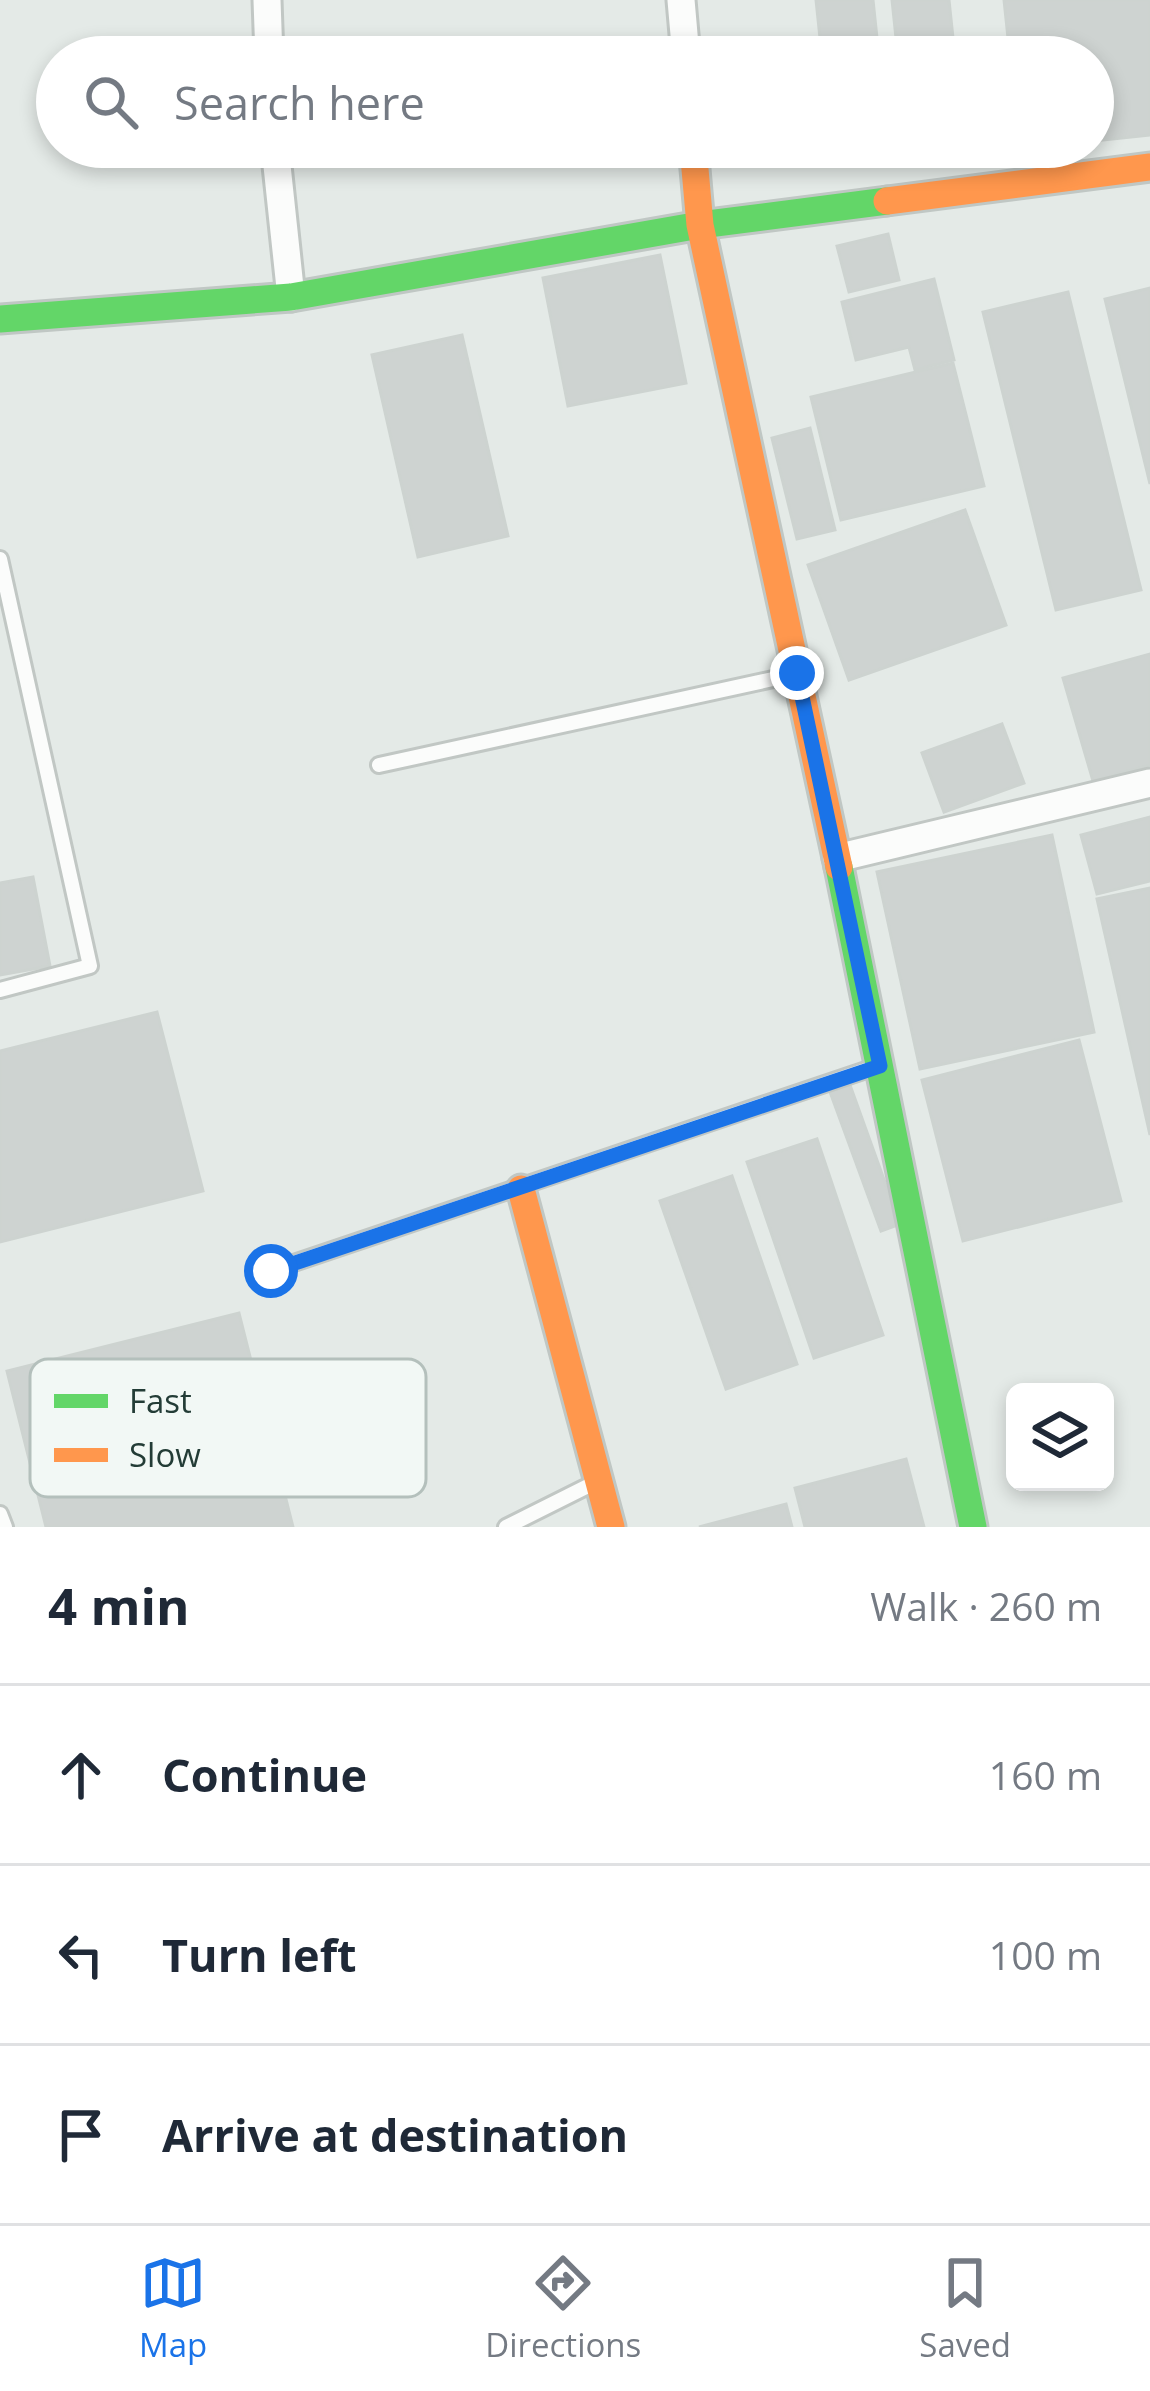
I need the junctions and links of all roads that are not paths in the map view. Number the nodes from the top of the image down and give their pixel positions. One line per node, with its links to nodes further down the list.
1 (267, 0): 3 (street)
2 (681, 0): 4 (street)
3 (268, 36)
4 (684, 36)
5 (1150, 167): 8 (street)
6 (277, 168): 9 (street)
7 (695, 168): 8 (street)
8 (700, 225): 9 (street); 12 (street)
9 (291, 297): 10 (street)
10 (0, 319)
11 (0, 560): 16 (lane)
12 (797, 673): 13 (lane); 15 (street)
13 (379, 764)
14 (1150, 783): 15 (street)
15 (837, 858): 17 (street)
16 (0, 989)
17 (880, 1066): 18 (lane); 25 (street)
18 (521, 1189): 19 (lane); 20 (street)
19 (271, 1271)
20 (599, 1481): 23 (lane); 24 (street)
21 (0, 1514): 22 (lane)
22 (5, 1527)
23 (506, 1527)
24 (611, 1527)
25 (973, 1527)

